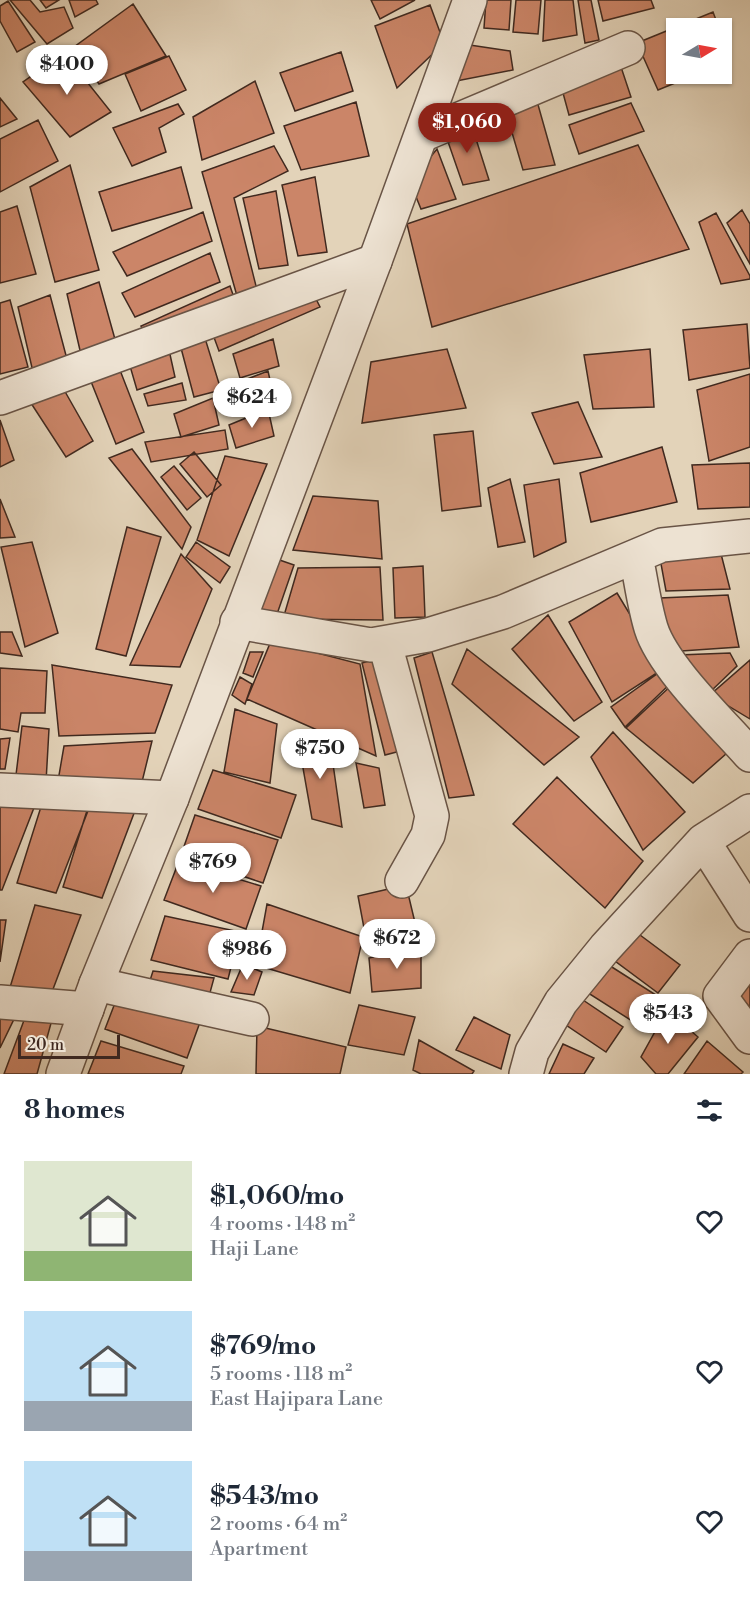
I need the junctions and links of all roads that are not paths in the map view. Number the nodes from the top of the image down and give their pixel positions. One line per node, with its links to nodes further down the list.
1 (470, 0): 3 (street)
2 (628, 48): 3 (street)
3 (422, 135): 4 (street)
4 (375, 261): 5 (street); 8 (street)
5 (0, 398)
6 (750, 536): 7 (street)
7 (636, 556): 9 (street); 10 (street)
8 (237, 622): 9 (street); 12 (street)
9 (385, 644): 15 (street)
10 (750, 755)
11 (0, 790): 12 (street)
12 (172, 798): 18 (street)
13 (750, 811): 14 (street)
14 (703, 841): 16 (street); 23 (street)
15 (402, 881)
16 (750, 915)
17 (750, 956): 21 (street)
18 (92, 997): 19 (street); 20 (street); 22 (street)
19 (0, 1002)
20 (252, 1019)
21 (750, 1037)
22 (63, 1074)
23 (526, 1074)

